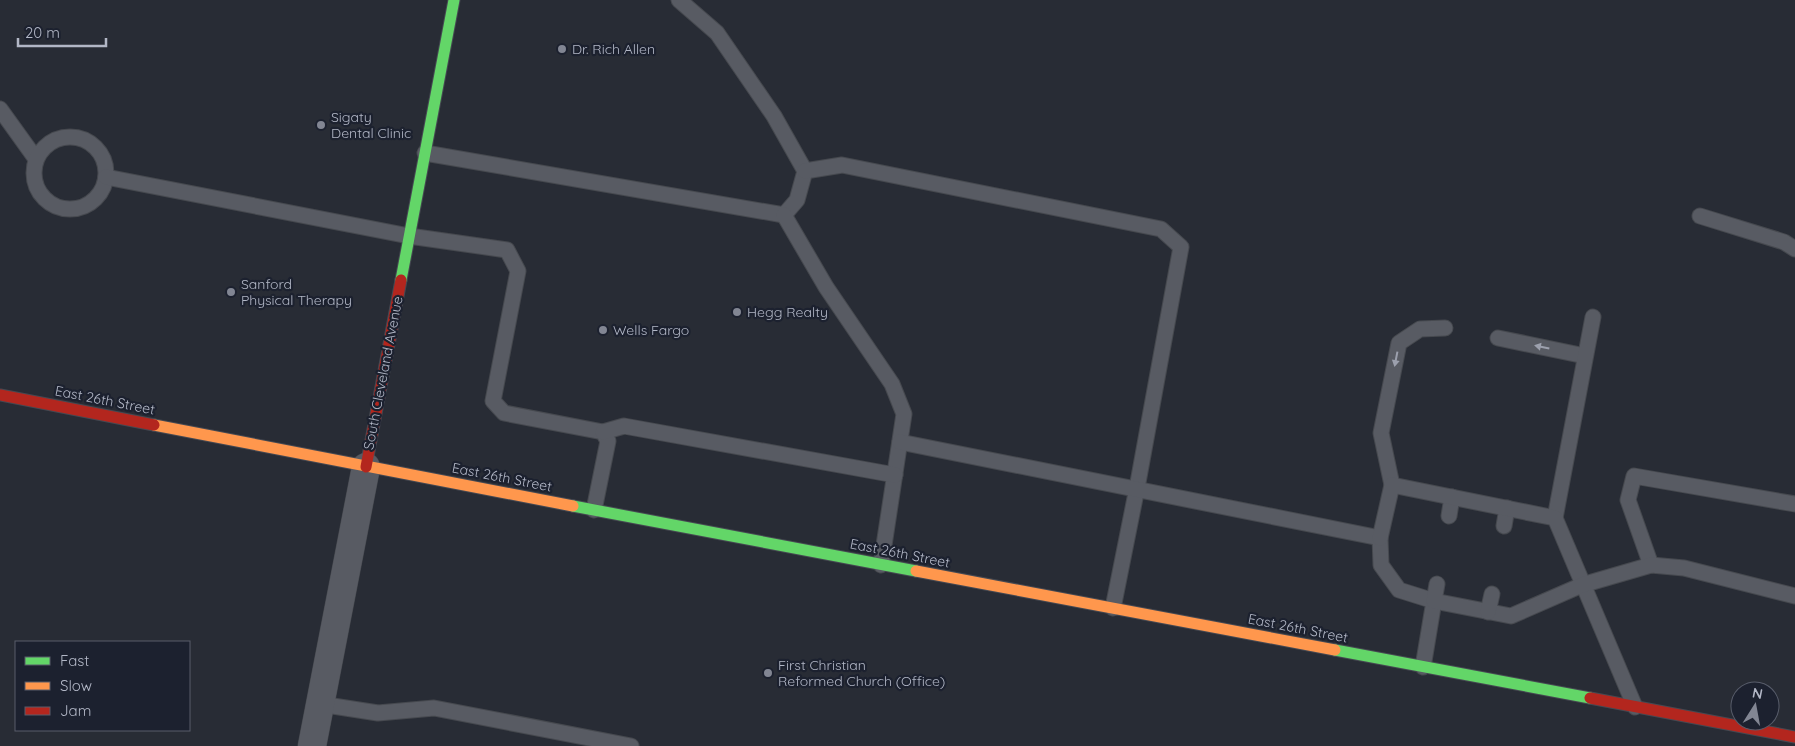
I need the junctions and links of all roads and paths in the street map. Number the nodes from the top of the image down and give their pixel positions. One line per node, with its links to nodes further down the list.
1 (454, 0): 4 (main road, South Cleveland Avenue)
2 (680, 0): 6 (lane)
3 (0, 109): 5 (lane)
4 (425, 152): 8 (lane); 10 (main road, South Cleveland Avenue)
5 (36, 159): 7 (lane); 7 (lane)
6 (805, 170): 8 (lane); 22 (lane)
7 (106, 177): 10 (lane)
8 (784, 215): 18 (lane)
9 (1700, 216): 11 (lane)
10 (409, 236): 17 (lane); 19 (main road, South Cleveland Avenue)
11 (1795, 249)
12 (1593, 317): 15 (lane)
13 (1444, 328): 21 (lane, one-way to 21)
14 (1498, 338): 15 (lane, one-way to 14)
15 (1585, 356): 28 (lane)
16 (0, 395): 19 (main road, East 26th Street)
17 (603, 432): 20 (lane); 26 (lane)
18 (900, 442): 20 (lane); 22 (lane)
19 (366, 467): 26 (main road, East 26th Street); 41 (street, South Cleveland Avenue)
20 (895, 475): 31 (lane)
21 (1392, 484): 23 (lane); 30 (lane)
22 (1137, 488): 30 (lane); 38 (lane)
23 (1452, 497): 25 (lane); 27 (lane)
24 (1795, 504): 32 (lane)
25 (1507, 508): 28 (lane); 29 (lane)
26 (594, 510): 31 (main road, East 26th Street)
27 (1450, 516)
28 (1555, 518): 34 (lane)
29 (1504, 526)
30 (1380, 538): 37 (lane)
31 (880, 565): 38 (main road, East 26th Street)
32 (1651, 565): 34 (lane); 36 (lane)
33 (1437, 584): 37 (lane)
34 (1582, 585): 39 (lane); 42 (lane)
35 (1492, 594): 39 (lane)
36 (1795, 596)
37 (1434, 601): 39 (lane); 40 (lane)
38 (1113, 608): 40 (main road, East 26th Street)
39 (1488, 612)
40 (1423, 667): 42 (main road, East 26th Street)
41 (320, 704): 44 (street, South Cleveland Avenue); 45 (lane)
42 (1635, 707): 43 (main road, East 26th Street)
43 (1795, 737)
44 (312, 746)
45 (631, 746)

